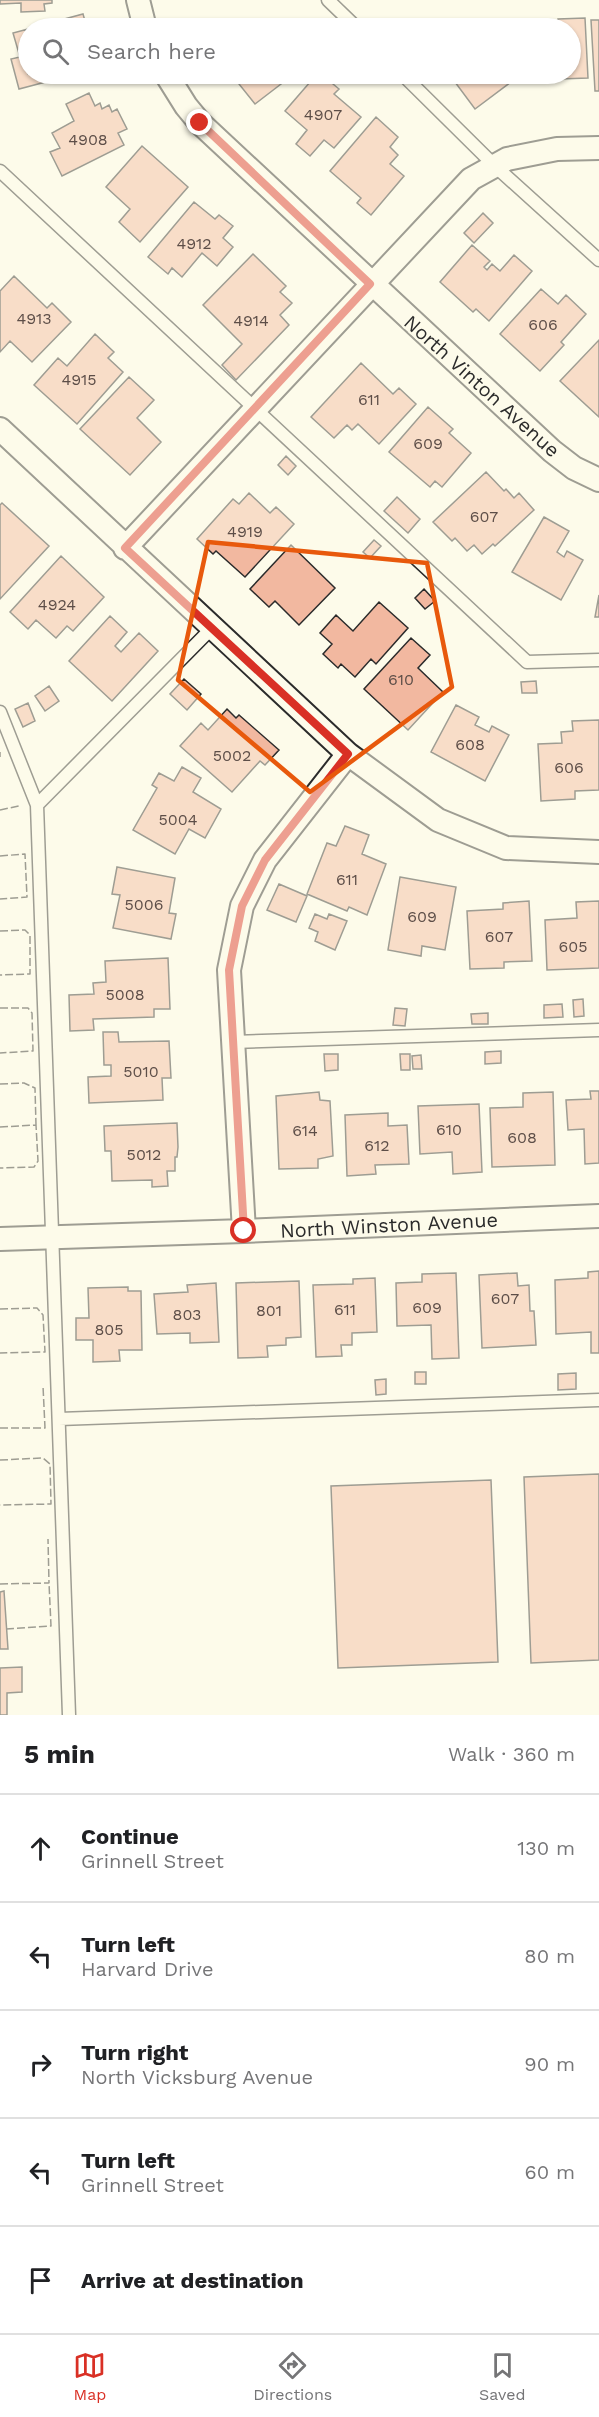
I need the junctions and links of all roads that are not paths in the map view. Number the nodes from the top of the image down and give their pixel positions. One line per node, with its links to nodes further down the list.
1 (138, 0): 3 (street)
2 (328, 0): 4 (lane)
3 (142, 18)
4 (347, 18)
5 (172, 84): 11 (street, North Vinton Avenue)
6 (412, 84): 8 (lane)
7 (599, 148): 8 (street)
8 (495, 166): 10 (lane); 11 (street)
9 (0, 171): 12 (lane)
10 (599, 260)
11 (370, 284): 12 (street); 14 (street, North Vinton Avenue)
12 (254, 409): 15 (street); 17 (lane)
13 (0, 429): 15 (street)
14 (599, 480)
15 (125, 548): 16 (street)
16 (212, 628): 19 (street); 20 (lane)
17 (599, 660)
18 (0, 712): 20 (lane)
19 (348, 754): 21 (street); 23 (street)
20 (37, 805): 26 (lane)
21 (599, 852)
22 (599, 1030): 23 (lane)
23 (233, 1042): 25 (street)
24 (599, 1216): 25 (street, North Winston Avenue)
25 (244, 1231): 26 (street, North Winston Avenue)
26 (52, 1237): 27 (street, North Winston Avenue); 29 (lane)
27 (0, 1239)
28 (599, 1400): 29 (lane)
29 (59, 1419): 30 (lane)
30 (69, 1715)

